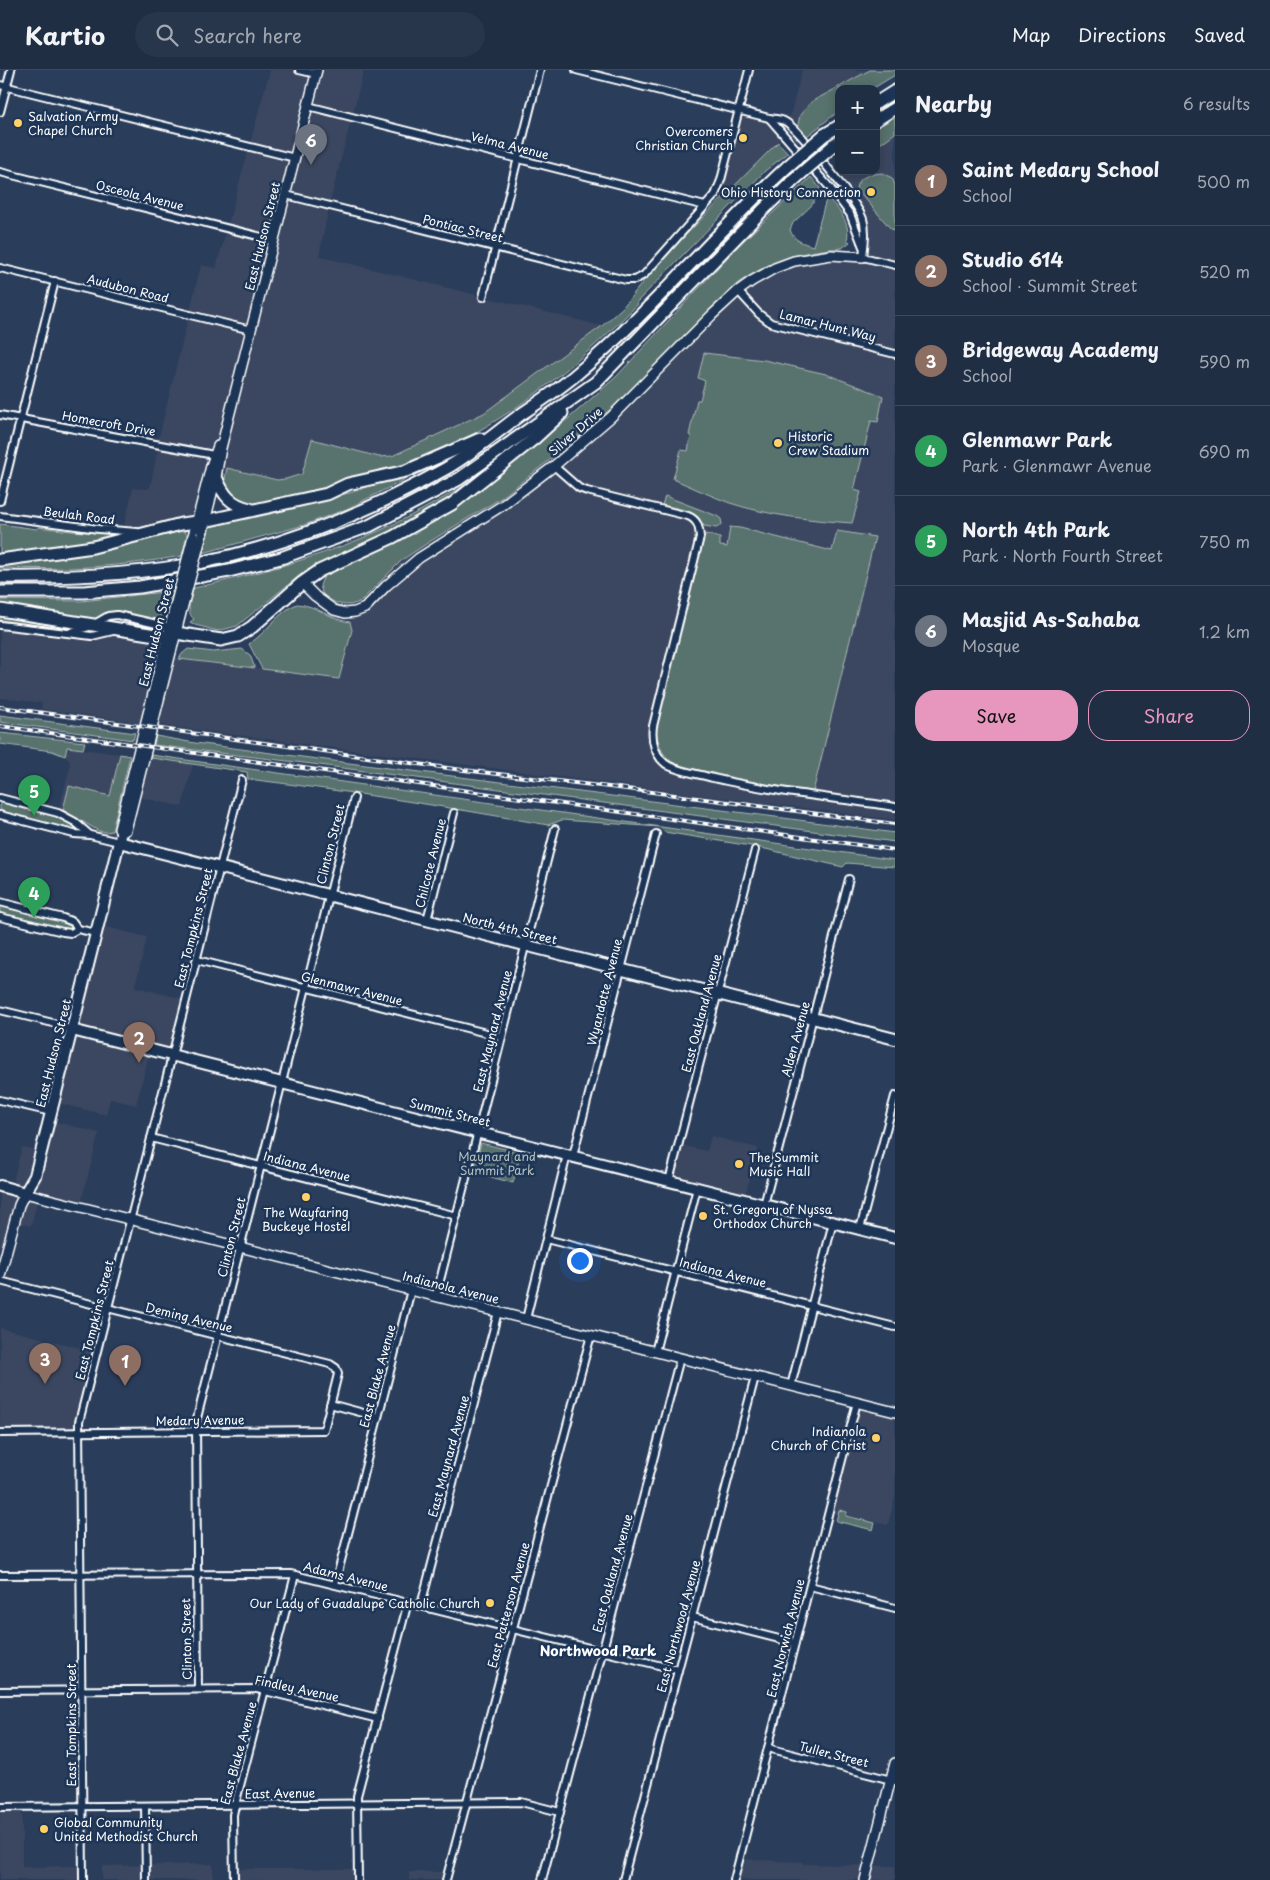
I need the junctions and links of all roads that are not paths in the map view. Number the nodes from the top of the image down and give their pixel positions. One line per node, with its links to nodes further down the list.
1 (11, 70): 7 (street)
2 (299, 70): 6 (street)
3 (540, 70): 19 (street)
4 (576, 70): 12 (street)
5 (750, 70): 12 (street)
6 (317, 72): 10 (street, East Hudson Street)
7 (3, 86): 13 (street); 18 (street)
8 (895, 91): 9 (highway)
9 (880, 100)
10 (308, 106): 18 (street, East Hudson Street); 19 (street, Velma Avenue)
11 (895, 108): 14 (highway)
12 (739, 111): 15 (street); 22 (street)
13 (0, 112)
14 (880, 117)
15 (769, 118): 25 (street); 25 (street)
16 (835, 128): 36 (highway, bridge)
17 (835, 146): 33 (highway, bridge)
18 (295, 158): 21 (street, East Hudson Street)
19 (517, 159): 22 (street, Velma Avenue); 24 (street)
20 (0, 172): 23 (street, Osceola Avenue)
21 (286, 195): 23 (street, East Hudson Street); 24 (street, Pontiac Street)
22 (705, 206): 24 (street, Pontiac Street)
23 (274, 240): 31 (street, East Hudson Street)
24 (495, 247): 30 (street)
25 (863, 253): 26 (street); 29 (street, Silver Drive)
26 (895, 265)
27 (0, 268): 28 (street, Audubon Road)
28 (55, 281): 31 (street, Audubon Road); 35 (street)
29 (738, 291): 32 (street, Lamar Hunt Way); 39 (street, Silver Drive)
30 (483, 297)
31 (251, 330): 37 (street, East Hudson Street)
32 (895, 354)
33 (596, 382): 48 (highway); 49 (highway)
34 (0, 415): 35 (street, Homecroft Drive)
35 (21, 418): 38 (street, Homecroft Drive); 41 (street)
36 (516, 418): 42 (highway); 47 (highway)
37 (223, 437): 38 (street, East Hudson Street); 40 (street, East Hudson Street)
38 (214, 455): 44 (street, East Hudson Street)
39 (554, 466): 48 (street, Silver Drive); 59 (street)
40 (216, 478): 42 (highway); 44 (street, East Hudson Street)
41 (0, 501)
42 (254, 509): 44 (highway)
43 (0, 516): 45 (street, Beulah Road)
44 (201, 521): 45 (highway); 54 (street, East Hudson Street, bridge)
45 (156, 531): 46 (highway)
46 (0, 560)
47 (0, 577)
48 (302, 583): 54 (highway)
49 (0, 592)
50 (0, 610): 51 (highway)
51 (95, 624): 53 (highway); 54 (street); 55 (street)
52 (0, 625): 55 (street)
53 (124, 628): 54 (highway); 55 (street)
54 (171, 632): 65 (street, East Hudson Street)
55 (65, 633)
56 (242, 780): 67 (street, East Tompkins Street)
57 (0, 798): 64 (street)
58 (354, 798): 69 (street, Clinton Street)
59 (895, 806)
60 (454, 813): 72 (street, Chilcote Avenue)
61 (0, 815): 64 (street)
62 (554, 829): 75 (street, East Maynard Avenue)
63 (656, 834): 77 (street, Wyandotte Avenue)
64 (90, 835): 65 (street)
65 (120, 837): 67 (main road, North 4th Street); 74 (main road, East Hudson Street)
66 (755, 850): 79 (street, East Oakland Avenue)
67 (220, 867): 69 (main road, North 4th Street); 76 (street, East Tompkins Street)
68 (849, 879): 81 (street, Alden Avenue)
69 (329, 895): 72 (main road, North 4th Street); 78 (street, Clinton Street)
70 (0, 902): 73 (street)
71 (0, 917): 73 (street)
72 (427, 920): 75 (main road, North 4th Street)
73 (78, 929): 74 (street)
74 (96, 933): 82 (main road, East Hudson Street)
75 (526, 945): 77 (main road, North 4th Street); 83 (street, East Maynard Avenue)
76 (197, 960): 78 (street, Glenmawr Avenue); 85 (street, East Tompkins Street)
77 (622, 970): 79 (main road, North 4th Street); 92 (street, Wyandotte Avenue)
78 (306, 988): 83 (street, Glenmawr Avenue); 86 (street, Clinton Street)
79 (717, 994): 81 (main road, North 4th Street); 94 (street, East Oakland Avenue)
80 (0, 1010): 82 (street, Summit Street)
81 (813, 1018): 84 (main road, North 4th Street); 98 (street, Alden Avenue)
82 (72, 1030): 85 (main road, Summit Street); 89 (main road, East Hudson Street)
83 (502, 1037): 90 (street, East Maynard Avenue)
84 (895, 1039)
85 (173, 1055): 86 (main road, Summit Street); 91 (street, East Tompkins Street)
86 (282, 1083): 90 (main road, Summit Street); 93 (street, Clinton Street)
87 (895, 1096): 102 (street)
88 (0, 1100): 89 (street)
89 (51, 1112): 97 (main road, East Hudson Street)
90 (478, 1132): 92 (main road, Summit Street); 99 (street, East Maynard Avenue)
91 (151, 1138): 93 (street, Indiana Avenue); 100 (street, East Tompkins Street)
92 (570, 1156): 94 (main road, Summit Street); 104 (street, Wyandotte Avenue)
93 (261, 1166): 99 (street, Indiana Avenue); 105 (street, Clinton Street)
94 (669, 1181): 96 (main road, Summit Street)
95 (0, 1186): 97 (main road, Indianola Avenue)
96 (697, 1188): 98 (main road, Summit Street); 106 (street)
97 (25, 1193): 100 (street, Indianola Avenue); 107 (street, East Hudson Street)
98 (764, 1205): 101 (main road, Summit Street)
99 (457, 1216): 110 (street, East Maynard Avenue)
100 (131, 1219): 105 (street, Indianola Avenue); 112 (street, East Tompkins Street)
101 (833, 1222): 102 (main road, Summit Street); 111 (street)
102 (860, 1229): 103 (main road, Summit Street)
103 (895, 1238)
104 (546, 1239): 106 (street, Indiana Avenue); 114 (street, Wyandotte Avenue)
105 (240, 1247): 109 (street, Indianola Avenue); 117 (street, Clinton Street)
106 (676, 1272): 111 (street, Indiana Avenue); 118 (street)
107 (0, 1276)
108 (0, 1281): 112 (street, Deming Avenue)
109 (411, 1290): 110 (street, Indianola Avenue); 125 (street, East Blake Avenue)
110 (436, 1296): 113 (street, Indianola Avenue)
111 (811, 1306): 115 (street, Indiana Avenue); 121 (street)
112 (109, 1309): 117 (street, Deming Avenue); 127 (street, East Tompkins Street)
113 (498, 1312): 114 (street, Indianola Avenue); 136 (street, East Maynard Avenue)
114 (526, 1319): 116 (street, Indianola Avenue)
115 (895, 1327)
116 (591, 1335): 118 (street, Indianola Avenue); 139 (street, East Patterson Avenue)
117 (218, 1336): 123 (street, Deming Avenue); 126 (street, Clinton Street)
118 (655, 1352): 119 (street, Indianola Avenue)
119 (680, 1358): 120 (street, Indianola Avenue); 141 (street, East Oakland Avenue)
120 (755, 1377): 121 (street, Indianola Avenue); 138 (street, East Northwood Avenue)
121 (791, 1386): 122 (street, Indianola Avenue)
122 (857, 1402): 124 (street, Indianola Avenue); 134 (street, East Norwich Avenue)
123 (330, 1404): 125 (street); 126 (street, Medary Avenue)
124 (895, 1412)
125 (378, 1417): 133 (street, East Blake Avenue)
126 (195, 1431): 127 (street, Medary Avenue); 129 (street, Clinton Street)
127 (79, 1432): 128 (street, Medary Avenue); 132 (street, East Tompkins Street)
128 (0, 1433)
129 (197, 1574): 130 (street, Adams Avenue); 132 (street, Adams Avenue); 144 (street, Clinton Street)
130 (293, 1574): 133 (street, Adams Avenue); 145 (street, East Blake Avenue)
131 (0, 1575): 132 (street, Adams Avenue)
132 (80, 1575): 143 (street, East Tompkins Street)
133 (335, 1584): 135 (street, Adams Avenue)
134 (810, 1586): 137 (street); 140 (street, East Norwich Avenue)
135 (408, 1602): 136 (street, Adams Avenue); 147 (street)
136 (420, 1605): 139 (street, Adams Avenue)
137 (895, 1608)
138 (692, 1617): 140 (street); 142 (street, East Northwood Avenue)
139 (513, 1628): 141 (street, Adams Avenue); 151 (street, East Patterson Avenue)
140 (796, 1643): 148 (street, East Norwich Avenue)
141 (603, 1651): 142 (street, Adams Avenue); 157 (street, East Oakland Avenue)
142 (678, 1670): 164 (street, East Northwood Avenue)
143 (82, 1690): 144 (street, Findley Avenue); 146 (street, Findley Avenue); 154 (street, East Tompkins Street)
144 (198, 1690): 145 (street, Findley Avenue)
145 (266, 1690): 147 (street, Findley Avenue); 153 (street, East Blake Avenue)
146 (0, 1691)
147 (378, 1719): 152 (street)
148 (768, 1748): 150 (street, Tuller Street); 165 (street, East Norwich Avenue)
149 (895, 1763): 150 (street)
150 (893, 1780): 166 (street)
151 (467, 1802): 152 (street, East Avenue); 157 (street, East Avenue); 162 (street, East Patterson Avenue)
152 (357, 1804): 153 (street, East Avenue); 161 (street)
153 (235, 1805): 155 (street, East Avenue); 160 (street, East Blake Avenue)
154 (83, 1806): 155 (street, East Avenue); 156 (street, East Avenue); 158 (street, East Tompkins Street)
155 (145, 1806): 159 (street)
156 (0, 1807)
157 (560, 1812): 163 (street, East Oakland Avenue)
158 (83, 1880)
159 (146, 1880)
160 (234, 1880)
161 (358, 1880)
162 (446, 1880)
163 (542, 1880)
164 (623, 1880)
165 (734, 1880)
166 (865, 1880)

